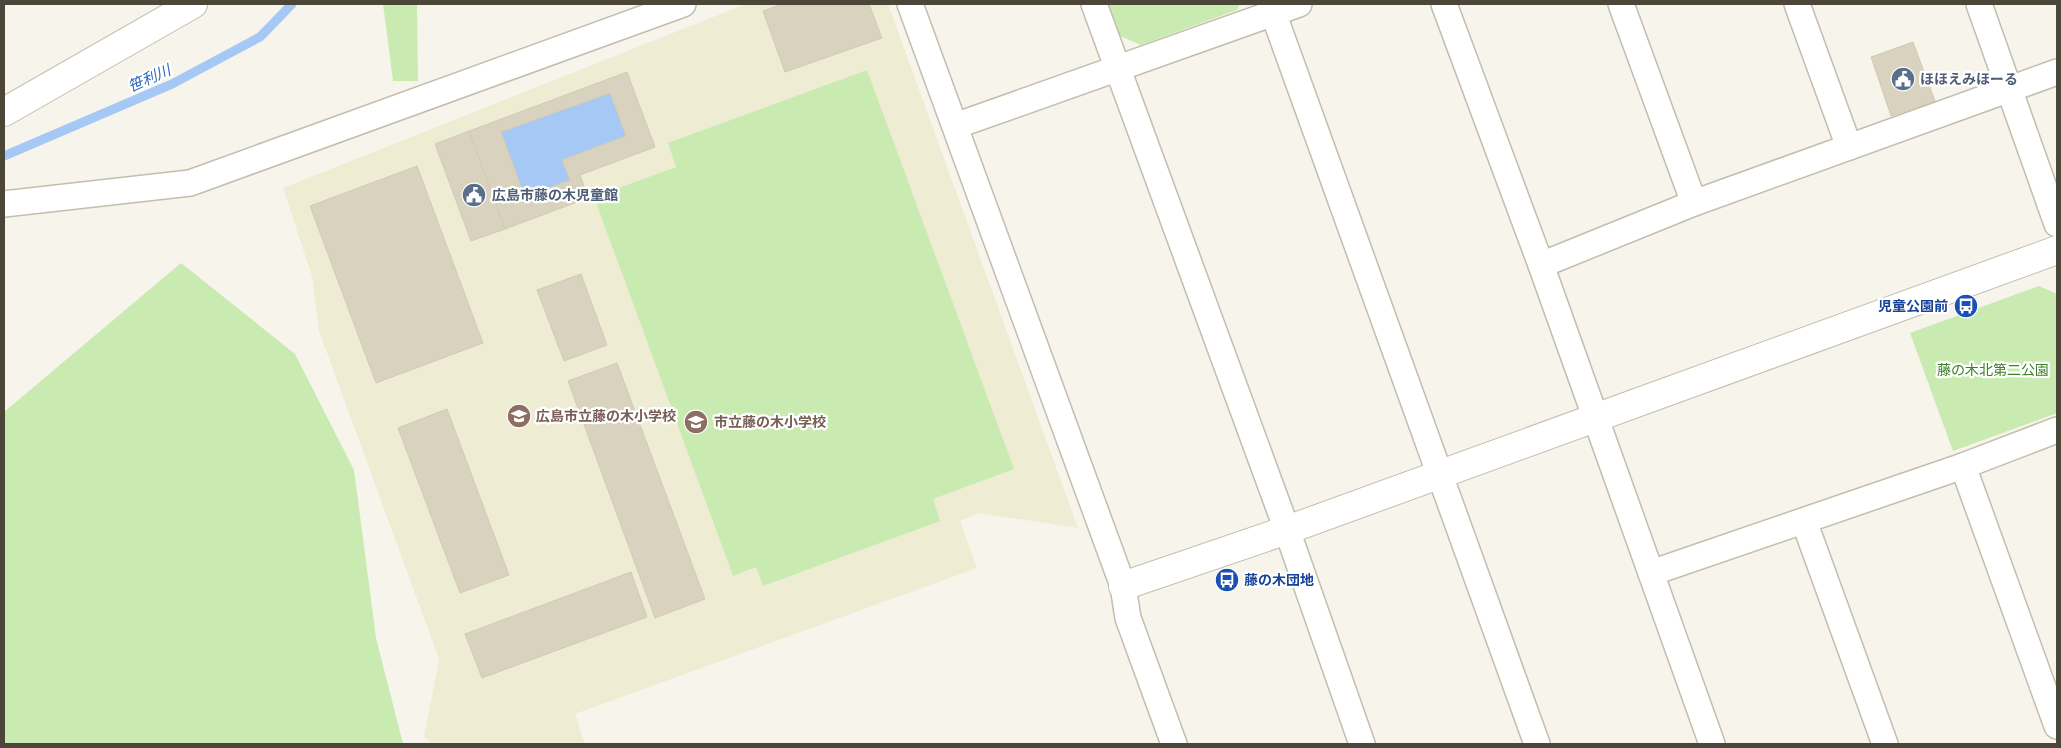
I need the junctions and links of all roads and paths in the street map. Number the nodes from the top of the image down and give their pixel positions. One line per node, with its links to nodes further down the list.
1 (193, 4): 14 (street)
2 (684, 4): 18 (street)
3 (910, 4): 15 (street)
4 (1094, 4): 11 (street)
5 (1299, 4): 10 (street)
6 (1444, 4): 21 (street)
7 (1621, 4): 17 (street)
8 (1797, 4): 16 (street)
9 (1979, 4): 13 (street)
10 (1271, 8): 11 (street); 25 (street)
11 (1117, 68): 15 (street); 27 (street)
12 (2057, 72): 13 (street)
13 (2009, 90): 16 (street); 19 (street)
14 (4, 112)
15 (955, 126): 29 (street)
16 (1849, 147): 17 (street)
17 (1694, 203): 21 (street)
18 (4, 204)
19 (2057, 224)
20 (2057, 250): 22 (street)
21 (1541, 265): 22 (street)
22 (1595, 419): 25 (street); 28 (street)
23 (2057, 430): 24 (street)
24 (1963, 466): 26 (street); 30 (street)
25 (1441, 474): 27 (street); 33 (street)
26 (1804, 521): 28 (street); 35 (street)
27 (1287, 530): 29 (street); 32 (street)
28 (1651, 573): 34 (street)
29 (1123, 586): 31 (street)
30 (2057, 726)
31 (1174, 744)
32 (1362, 744)
33 (1537, 744)
34 (1712, 744)
35 (1886, 744)

